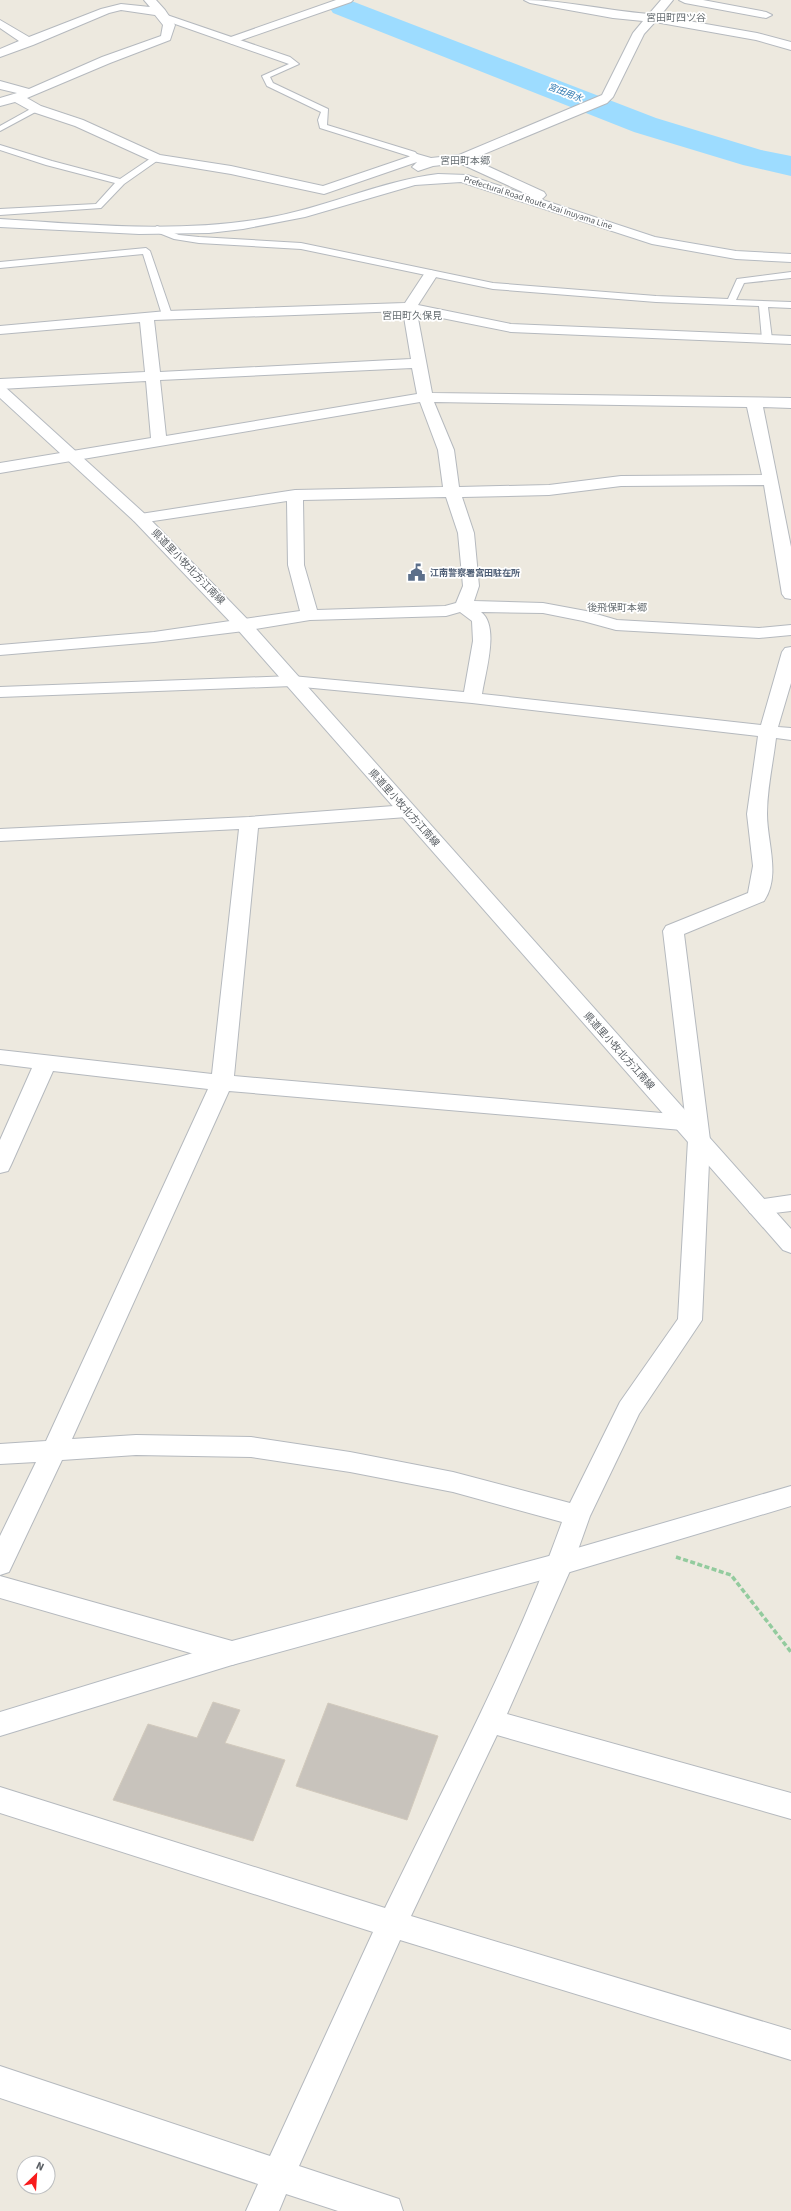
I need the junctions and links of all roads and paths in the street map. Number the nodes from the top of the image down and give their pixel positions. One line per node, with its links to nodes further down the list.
1 (150, 0): 7 (street)
2 (347, 0): 10 (street)
3 (531, 0): 6 (street)
4 (667, 0): 6 (street)
5 (684, 0): 8 (street)
6 (652, 12): 12 (street); 22 (street)
7 (162, 15): 10 (lane); 11 (street); 15 (street)
8 (766, 15)
9 (0, 23): 11 (street)
10 (232, 40): 21 (lane)
11 (29, 43): 13 (street)
12 (791, 46)
13 (0, 53)
14 (0, 85): 15 (street)
15 (24, 95): 16 (street); 17 (street)
16 (0, 102)
17 (36, 109): 18 (lane); 20 (street)
18 (0, 128)
19 (0, 147): 24 (lane)
20 (157, 158): 21 (street); 24 (lane)
21 (417, 158): 23 (street)
22 (461, 159): 23 (street); 26 (street)
23 (431, 162): 25 (street)
24 (121, 182): 27 (lane)
25 (359, 196): 26 (street, Prefectural Road Route Azai Inuyama Line); 29 (street, Prefectural Road Route Azai Inuyama Line)
26 (532, 199): 30 (street, Prefectural Road Route Azai Inuyama Line)
27 (0, 212)
28 (0, 223): 29 (street, Prefectural Road Route Azai Inuyama Line)
29 (157, 229): 32 (lane)
30 (791, 258)
31 (0, 265): 38 (lane)
32 (430, 274): 34 (lane); 37 (street)
33 (791, 275): 34 (lane)
34 (731, 302): 35 (lane)
35 (763, 304): 36 (lane); 41 (lane)
36 (791, 305)
37 (409, 307): 38 (street); 41 (street); 43 (street)
38 (167, 315): 39 (street)
39 (147, 318): 40 (street); 44 (street)
40 (0, 330)
41 (767, 339): 42 (street)
42 (791, 340)
43 (420, 363): 44 (street); 47 (street)
44 (153, 376): 45 (street); 50 (street)
45 (0, 384)
46 (0, 390): 51 (street, 県道里小牧北方江南線)
47 (425, 397): 48 (street); 50 (street); 54 (street)
48 (754, 402): 49 (street); 53 (street)
49 (791, 403)
50 (159, 443): 51 (street)
51 (73, 456): 52 (street); 56 (street, 県道里小牧北方江南線)
52 (0, 468)
53 (770, 480): 54 (street); 57 (street)
54 (452, 492): 55 (street); 58 (street)
55 (295, 495): 56 (street); 59 (street)
56 (140, 518): 60 (street, 県道里小牧北方江南線)
57 (791, 594)
58 (463, 606): 59 (street); 61 (street); 66 (street)
59 (310, 615): 60 (street)
60 (244, 626): 62 (street); 64 (street, 県道里小牧北方江南線)
61 (791, 630)
62 (0, 650)
63 (791, 652): 67 (street)
64 (292, 681): 65 (street); 66 (street); 68 (street, 県道里小牧北方江南線)
65 (0, 692)
66 (472, 698): 67 (street)
67 (780, 733): 74 (street)
68 (407, 812): 69 (street); 74 (street, 県道里小牧北方江南線)
69 (249, 823): 70 (street); 73 (street)
70 (0, 835)
71 (0, 1057): 72 (street)
72 (45, 1062): 73 (street); 75 (street)
73 (222, 1083): 74 (street); 79 (street)
74 (691, 1131): 77 (street, 県道里小牧北方江南線); 82 (street)
75 (0, 1165)
76 (791, 1203): 77 (street)
77 (758, 1206): 78 (street, 県道里小牧北方江南線)
78 (791, 1244)
79 (54, 1450): 80 (street); 82 (street); 84 (street)
80 (0, 1454)
81 (791, 1496): 83 (street)
82 (577, 1516): 85 (street)
83 (654, 1536): 85 (street); 87 (path)
84 (0, 1564)
85 (560, 1564): 88 (street); 89 (street)
86 (0, 1586): 88 (street)
87 (791, 1652)
88 (232, 1653): 90 (street)
89 (490, 1720): 92 (street); 93 (street)
90 (0, 1724)
91 (0, 1800): 93 (street)
92 (791, 1806)
93 (392, 1924): 94 (street); 96 (street)
94 (791, 2045)
95 (0, 2082): 96 (street)
96 (279, 2174): 97 (street); 98 (street)
97 (262, 2211)
98 (387, 2211)

